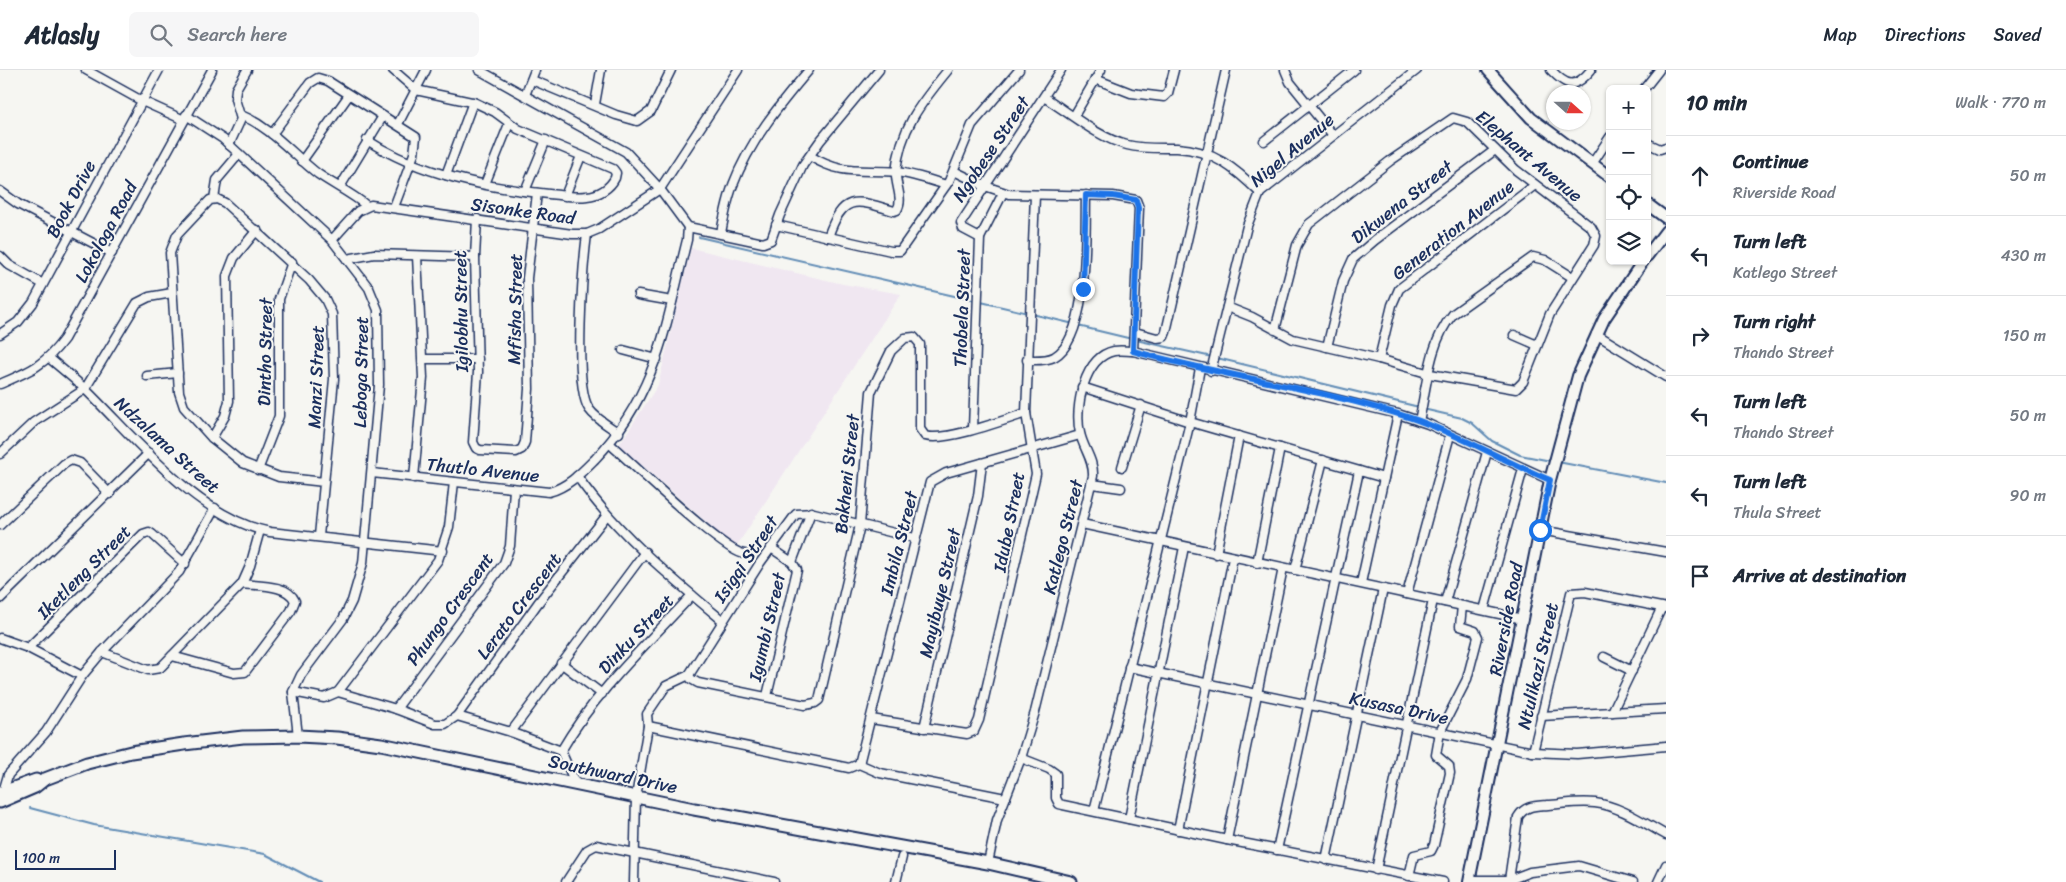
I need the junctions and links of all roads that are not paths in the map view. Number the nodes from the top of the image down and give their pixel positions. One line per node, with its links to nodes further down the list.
1 (86, 70): 34 (street, Leboga Street)
2 (159, 70): 34 (street, Book Drive)
3 (212, 70): 41 (street, Lokologa Road)
4 (247, 70): 38 (street)
5 (392, 70): 30 (street)
6 (426, 70): 30 (street)
7 (478, 70): 31 (street)
8 (535, 70): 27 (street)
9 (601, 70): 36 (street)
10 (671, 70): 36 (street)
11 (738, 70): 70 (street, Sisonke Road)
12 (809, 70): 91 (street)
13 (879, 70): 57 (street)
14 (948, 70): 62 (street)
15 (1019, 70): 61 (street)
16 (1061, 70): 33 (street, Ngobese Street)
17 (1101, 70): 28 (street)
18 (1174, 70): 28 (street)
19 (1226, 70): 54 (street)
20 (1285, 70): 37 (street)
21 (1354, 70): 37 (street)
22 (1417, 70): 45 (street, Nigel Avenue)
23 (1488, 70): 60 (street)
24 (1551, 70): 25 (street)
25 (1591, 70)
26 (1659, 70): 29 (street)
27 (532, 80): 31 (street); 36 (street)
28 (1095, 80): 40 (street)
29 (1647, 85)
30 (416, 90): 35 (street); 42 (street)
31 (525, 94): 70 (street)
32 (350, 96): 39 (street); 44 (street); 58 (street)
33 (1044, 97): 40 (street); 68 (street, Ngobese Street)
34 (142, 101): 41 (street, Leboga Street); 89 (street, Book Drive)
35 (473, 102): 43 (street); 63 (street)
36 (595, 104)
37 (1308, 105): 45 (street); 48 (street)
38 (241, 115): 44 (street); 50 (street)
39 (383, 116): 42 (street); 46 (street)
40 (1074, 116): 54 (street)
41 (185, 118): 50 (street, Leboga Street); 97 (street, Lokologa Road)
42 (398, 124): 59 (street)
43 (509, 124): 47 (street); 65 (street)
44 (272, 134): 58 (street)
45 (1332, 134): 75 (street, Nigel Avenue)
46 (367, 140): 59 (street); 69 (street)
47 (546, 140): 56 (street); 71 (street)
48 (1264, 141)
49 (1606, 143): 60 (street)
50 (229, 145): 55 (street, Leboga Street)
51 (1651, 145): 52 (street)
52 (1666, 147)
53 (1496, 150): 67 (street, Elephant Avenue); 110 (street, Elephant Avenue); 116 (street, Dikwena Street)
54 (1206, 153): 75 (street); 111 (street)
55 (239, 154): 79 (street); 95 (street, Leboga Street)
56 (581, 156): 78 (street); 78 (street)
57 (810, 156): 62 (street); 85 (street)
58 (302, 161): 69 (street)
59 (410, 163): 63 (street); 81 (street)
60 (1592, 164): 64 (street)
61 (954, 171): 66 (street); 68 (street)
62 (896, 172): 66 (street); 93 (street)
63 (446, 175): 65 (street)
64 (1607, 175)
65 (485, 184): 71 (street)
66 (946, 185): 93 (street)
67 (1535, 185): 104 (street, Elephant Avenue); 123 (street, Generation Avenue)
68 (985, 186): 74 (street); 94 (street, Ngobese Street)
69 (340, 187): 80 (street)
70 (660, 189): 86 (street); 92 (street, Sisonke Road)
71 (525, 191): 73 (street)
72 (0, 192): 89 (street)
73 (536, 193): 78 (street); 87 (street, Mfisha Street)
74 (1003, 193): 76 (street); 94 (street, Thobela Street)
75 (1260, 193): 109 (street, Nigel Avenue)
76 (1035, 195): 77 (street); 124 (street, Idube Street)
77 (1086, 195): 111 (street); 124 (street)
78 (565, 196)
79 (214, 199): 88 (street, Manzi Street); 106 (street)
80 (366, 206): 81 (street, Sisonke Road); 95 (street)
81 (394, 207): 84 (street, Sisonke Road)
82 (1651, 207): 83 (street)
83 (1666, 218)
84 (477, 220): 87 (street, Sisonke Road); 100 (street, Igilobhu Street)
85 (776, 225): 91 (street); 93 (street)
86 (688, 227): 91 (street); 108 (street, Thutlo Avenue)
87 (533, 228): 92 (street, Sisonke Road); 134 (street, Mfisha Street)
88 (257, 230): 102 (street, Manzi Street); 145 (street)
89 (71, 231): 97 (street); 105 (street, Book Drive)
90 (1666, 231): 96 (street)
91 (721, 233)
92 (587, 234): 141 (street)
93 (828, 237)
94 (980, 238): 140 (street, Thobela Street)
95 (332, 240): 101 (street, Leboga Street)
96 (1651, 251)
97 (112, 253): 119 (street, Lokologa Road)
98 (0, 256): 105 (street)
99 (417, 256): 100 (street); 101 (street); 120 (street)
100 (475, 258): 121 (street, Igilobhu Street)
101 (347, 259): 158 (street, Leboga Street)
102 (292, 262): 156 (street, Dintho Street); 163 (street, Manzi Street)
103 (1641, 265): 114 (street, Riverside Road)
104 (1572, 277): 115 (street, Elephant Avenue); 128 (street)
105 (43, 284): 112 (street, Book Drive)
106 (172, 293): 127 (street); 133 (street)
107 (638, 295): 108 (street)
108 (672, 301): 122 (street, Thutlo Avenue)
109 (1227, 307): 110 (street); 126 (street, Nigel Avenue)
110 (1275, 330): 116 (street, Elephant Avenue)
111 (1135, 332): 118 (street)
112 (0, 334)
113 (1514, 334): 115 (street)
114 (1596, 334): 130 (street); 162 (street, Riverside Road)
115 (1537, 345): 128 (street, Elephant Avenue)
116 (1327, 347): 123 (street, Elephant Avenue)
117 (623, 350): 122 (street)
118 (1133, 351): 125 (street, Katlego Street); 132 (street, Katlego Street)
119 (49, 358): 131 (street, Lokologa Road); 133 (street, Ndzalama Street)
120 (423, 359): 121 (street); 160 (street)
121 (478, 359): 134 (street, Igilobhu Street)
122 (657, 359): 141 (street, Thutlo Avenue)
123 (1379, 359): 128 (street, Elephant Avenue)
124 (1027, 360): 136 (street, Idube Street)
125 (1200, 368): 126 (street, Katlego Street); 139 (street)
126 (1211, 371): 137 (street, Katlego Street)
127 (178, 373): 129 (street); 145 (street)
128 (1430, 374): 138 (street)
129 (147, 376)
130 (1666, 377)
131 (0, 384)
132 (1082, 387): 135 (street); 142 (street, Katlego Street)
133 (85, 390): 150 (street); 151 (street, Ndzalama Street)
134 (476, 402)
135 (1141, 405): 139 (street); 154 (street)
136 (1026, 413): 140 (street, Bakheni Street); 147 (street, Idube Street)
137 (1398, 414): 138 (street, Katlego Street); 161 (street)
138 (1419, 421): 143 (street, Katlego Street)
139 (1190, 422): 144 (street); 180 (street)
140 (973, 429): 174 (street, Bakheni Street)
141 (619, 433): 146 (street, Thutlo Avenue)
142 (1080, 435): 147 (street, Imbila Street); 165 (street, Katlego Street)
143 (1450, 435): 149 (street, Katlego Street); 198 (street)
144 (1239, 436): 148 (street); 187 (street)
145 (212, 438): 156 (street)
146 (610, 444): 159 (street, Thutlo Avenue); 186 (street)
147 (1032, 448): 153 (street, Imbila Street); 235 (street, Idube Street)
148 (1280, 448): 152 (street); 190 (street)
149 (1487, 452): 155 (street, Katlego Street); 202 (street)
150 (0, 454)
151 (149, 454): 168 (street); 169 (street, Ndzalama Street)
152 (1323, 460): 157 (street); 193 (street)
153 (982, 463): 178 (street, Imbila Street); 235 (street, Mayibuye Street)
154 (1122, 467)
155 (1523, 469): 162 (street, Katlego Street); 205 (street)
156 (258, 470): 163 (street)
157 (1359, 471): 161 (street); 194 (street)
158 (372, 473): 160 (street, Thutlo Avenue); 179 (street, Leboga Street)
159 (577, 476): 167 (street, Thutlo Avenue); 171 (street)
160 (414, 478): 164 (street, Thutlo Avenue)
161 (1384, 478): 195 (street)
162 (1550, 480): 176 (street, Riverside Road)
163 (324, 482): 177 (street, Manzi Street)
164 (454, 482): 167 (street, Thutlo Avenue); 183 (street, Phungo Crescent)
165 (1092, 484): 166 (street); 172 (street, Katlego Street)
166 (1121, 488)
167 (514, 489): 226 (street, Phungo Crescent)
168 (110, 494): 173 (street); 200 (street)
169 (215, 508): 175 (street, Ndzalama Street); 191 (street)
170 (811, 512): 174 (street); 181 (street, Isigqi Street); 189 (street)
171 (607, 515): 184 (street); 230 (street, Lerato Crescent)
172 (1082, 524): 180 (street); 243 (street, Katlego Street)
173 (0, 525)
174 (860, 525): 178 (street); 224 (street, Bakheni Street)
175 (260, 530): 177 (street, Ndzalama Street); 196 (street)
176 (1540, 530): 185 (street); 206 (street, Riverside Road)
177 (320, 536): 179 (street, Ndzalama Street)
178 (914, 538): 232 (street, Imbila Street)
179 (366, 542): 183 (street); 220 (street, Leboga Street)
180 (1160, 542): 182 (street); 214 (street)
181 (771, 548): 189 (street, Igumbi Street); 207 (street, Isigqi Street)
182 (1184, 548): 187 (street); 216 (street)
183 (443, 551): 221 (street, Phungo Crescent)
184 (644, 552): 199 (street); 213 (street)
185 (1666, 552)
186 (745, 554)
187 (1216, 554): 188 (street)
188 (1233, 558): 190 (street); 219 (street)
189 (792, 562): 224 (street, Igumbi Street)
190 (1257, 563): 192 (street)
191 (185, 564): 209 (street, Iketleng Street); 210 (street)
192 (1283, 568): 193 (street); 223 (street)
193 (1295, 570): 194 (street)
194 (1335, 577): 195 (street); 225 (street)
195 (1361, 583): 197 (street)
196 (242, 584): 211 (street); 211 (street)
197 (1383, 589): 198 (street); 229 (street)
198 (1407, 594): 201 (street)
199 (692, 595): 207 (street); 222 (street, Dinku Street)
200 (0, 598)
201 (1433, 600): 202 (street); 233 (street)
202 (1445, 602): 203 (street)
203 (1462, 606): 205 (street); 237 (street)
204 (1664, 607): 215 (street); 231 (street, Ntulikazi Street)
205 (1484, 610): 206 (street)
206 (1523, 619): 239 (street, Riverside Road)
207 (722, 620): 217 (street, Isigqi Street)
208 (0, 638): 209 (street)
209 (28, 648): 218 (street)
210 (102, 652): 211 (street); 218 (street)
211 (172, 656)
212 (1604, 657): 215 (street)
213 (561, 663): 222 (street, Dinku Street); 236 (street)
214 (1129, 667): 216 (street, Kusasa Drive); 249 (street)
215 (1632, 671): 228 (street)
216 (1159, 673): 219 (street, Kusasa Drive); 250 (street)
217 (689, 675): 224 (street, Bakheni Street); 234 (street)
218 (82, 676): 246 (street)
219 (1208, 684): 223 (street, Kusasa Drive); 251 (street)
220 (293, 692): 221 (street, Phungo Crescent); 238 (street)
221 (338, 692): 226 (street)
222 (602, 694): 241 (street, Dinku Street)
223 (1257, 694): 225 (street, Kusasa Drive); 253 (street)
224 (767, 696)
225 (1308, 704): 229 (street, Kusasa Drive); 254 (street)
226 (396, 709): 230 (street)
227 (1666, 709): 228 (street)
228 (1612, 712): 231 (street)
229 (1357, 714): 233 (street, Kusasa Drive); 257 (street)
230 (457, 716): 236 (street)
231 (1541, 716): 242 (street, Ntulikazi Street)
232 (872, 719): 235 (street); 244 (street, Imbila Street)
233 (1407, 725): 237 (street, Kusasa Drive); 260 (street)
234 (648, 726): 244 (street); 247 (street)
235 (924, 728)
236 (511, 732): 241 (street)
237 (1440, 732): 239 (street, Kusasa Drive); 261 (street)
238 (298, 736): 245 (main road, Southward Drive); 246 (main road, Southward Drive)
239 (1497, 744): 242 (street, Kusasa Drive); 263 (street, Riverside Road)
240 (1666, 746): 242 (street, Kusasa Drive)
241 (561, 751): 245 (street)
242 (1533, 752)
243 (1021, 758): 248 (street, Katlego Street); 249 (street)
244 (859, 764): 248 (street)
245 (576, 785): 247 (main road, Southward Drive)
246 (1, 796)
247 (636, 797): 255 (street); 258 (main road, Southward Drive)
248 (1005, 798): 258 (street, Katlego Street)
249 (1094, 811): 250 (street)
250 (1129, 819): 251 (street)
251 (1178, 830): 253 (street)
252 (1666, 835): 262 (street)
253 (1227, 840): 254 (street)
254 (1277, 850): 257 (street)
255 (635, 854): 264 (street); 265 (street); 266 (street)
256 (902, 857): 267 (street)
257 (1326, 860): 260 (street)
258 (988, 863): 268 (main road, Southward Drive)
259 (1666, 865): 271 (street)
260 (1376, 870): 261 (street)
261 (1409, 876): 269 (street)
262 (1509, 880): 263 (street); 270 (street)
263 (1469, 881)
264 (566, 882)
265 (634, 882)
266 (774, 882)
267 (896, 882)
268 (1071, 882)
269 (1443, 882)
270 (1633, 882)
271 (1658, 882)

